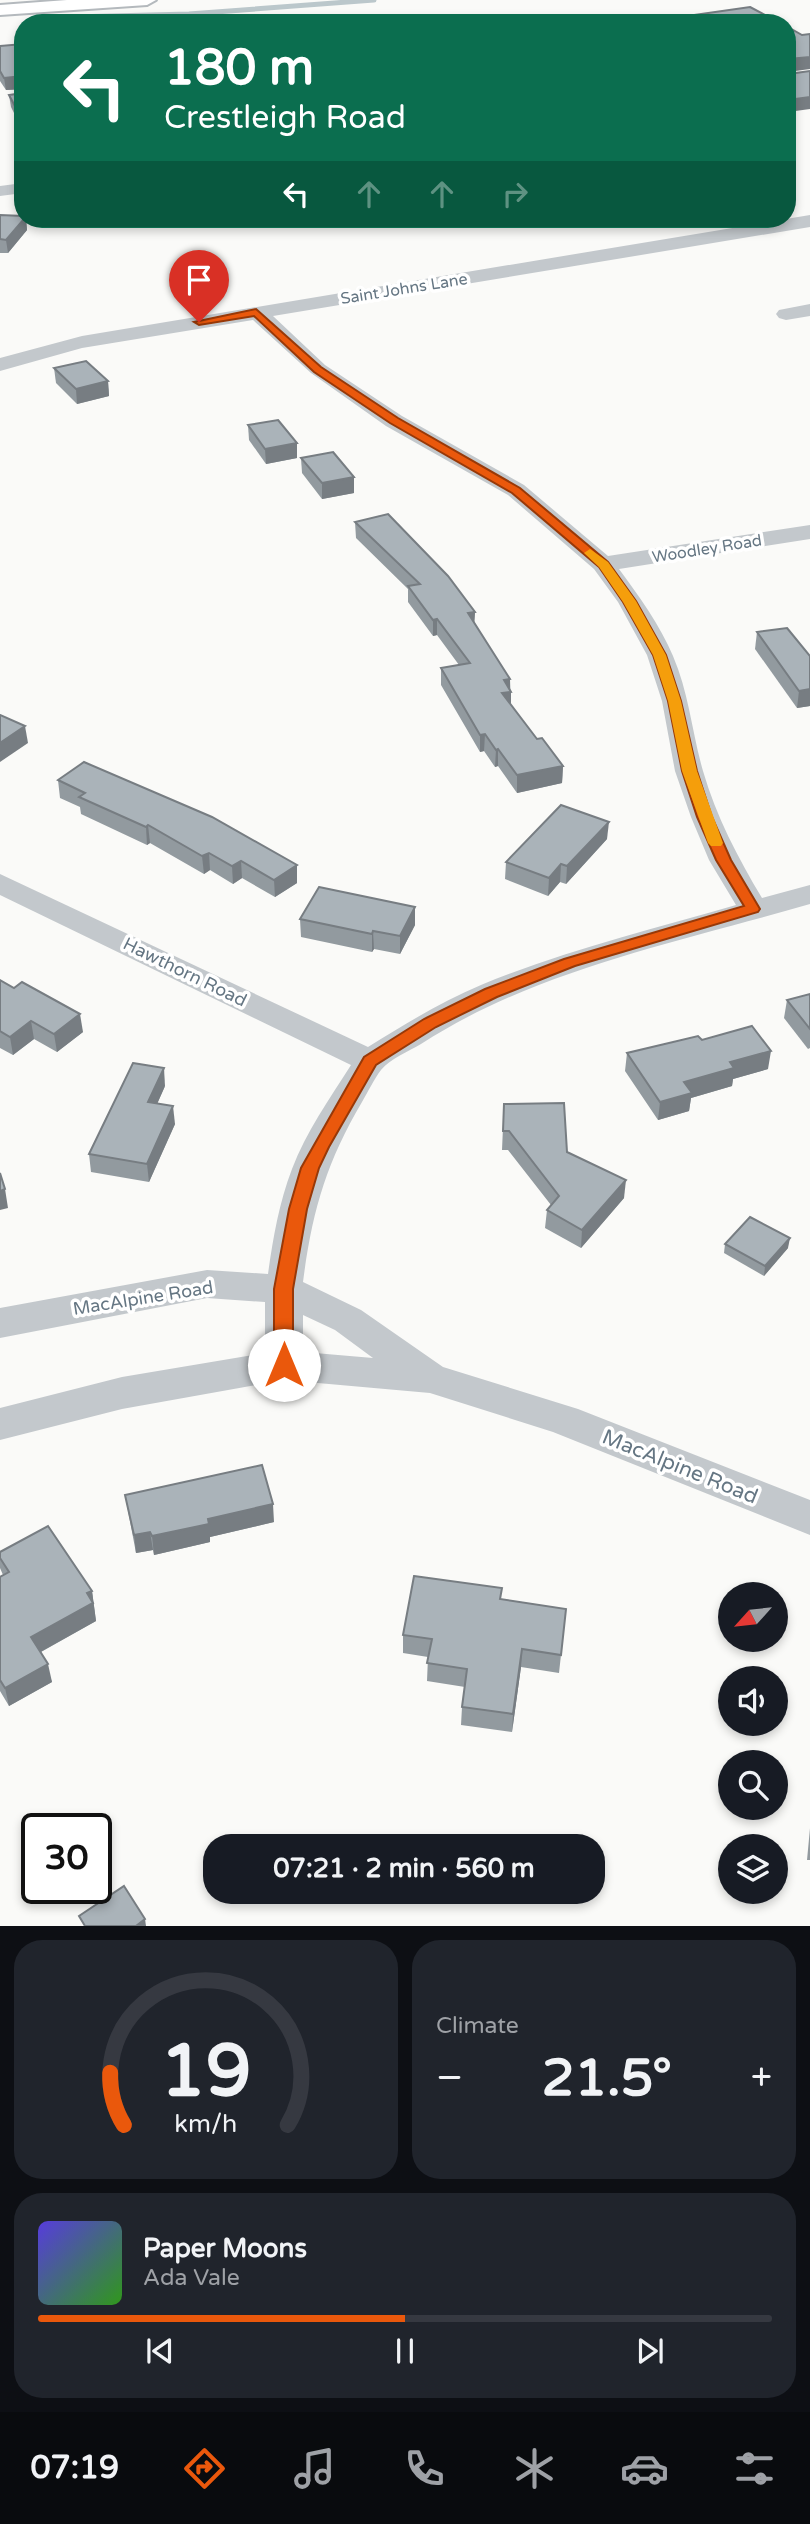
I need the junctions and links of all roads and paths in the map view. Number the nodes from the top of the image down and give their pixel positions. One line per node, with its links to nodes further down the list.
1 (80, 0): 3 (highway)
2 (147, 0): 3 (highway)
3 (0, 9)
4 (777, 228): 6 (street, Saint Johns Lane)
5 (810, 310): 7 (street)
6 (256, 312): 8 (street, Saint Johns Lane); 10 (street)
7 (786, 314)
8 (3, 359)
9 (810, 532): 10 (street, Woodley Road)
10 (603, 564): 13 (street)
11 (0, 883): 14 (street, Hawthorn Road)
12 (810, 894): 13 (street)
13 (753, 909): 14 (street)
14 (370, 1061): 15 (street)
15 (284, 1289): 16 (street, MacAlpine Road); 17 (street); 18 (street, MacAlpine Road)
16 (0, 1323)
17 (284, 1365): 18 (street, MacAlpine Road); 19 (street, MacAlpine Road)
18 (430, 1378): 20 (street, MacAlpine Road)
19 (0, 1424)
20 (810, 1518)

